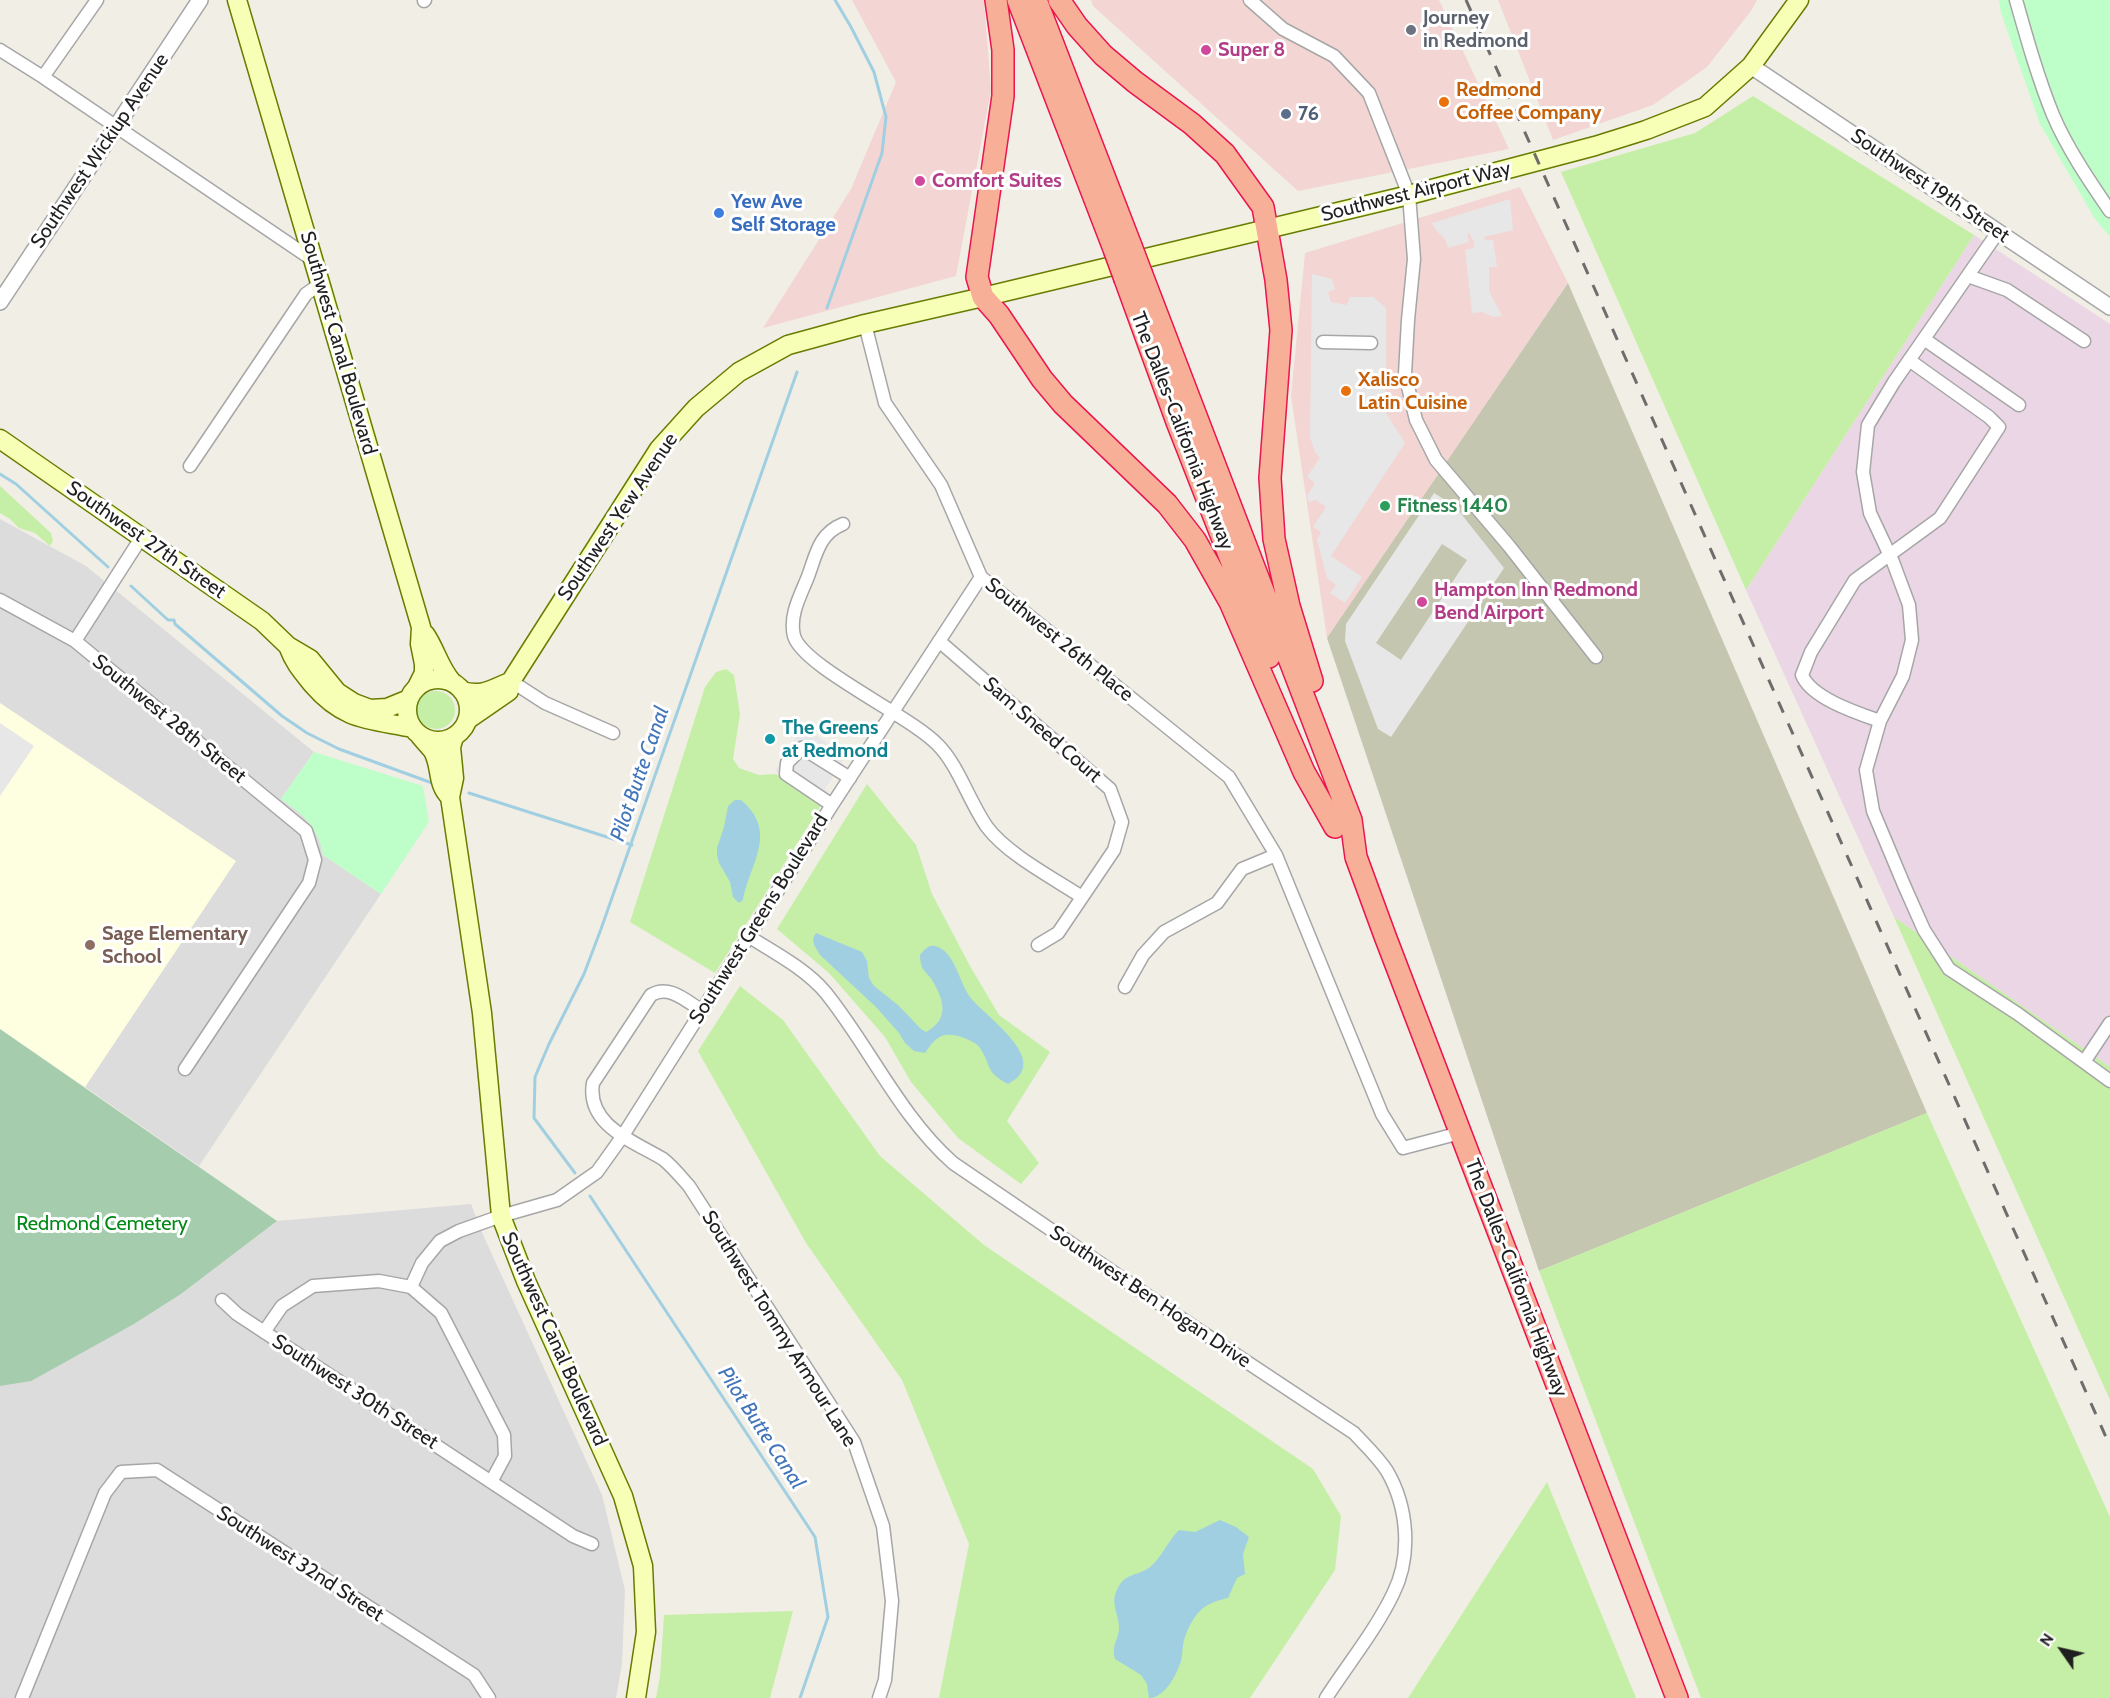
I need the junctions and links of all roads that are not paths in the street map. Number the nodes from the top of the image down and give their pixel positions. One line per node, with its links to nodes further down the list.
1 (97, 0): 13 (street)
2 (200, 0): 14 (street, Southwest Wickiup Avenue)
3 (237, 0): 20 (main road, Southwest Canal Boulevard)
4 (996, 0): 24 (highway)
5 (1018, 0): 19 (highway, The Dalles-California Highway)
6 (1036, 0): 19 (highway, The Dalles-California Highway)
7 (1059, 0): 17 (highway)
8 (1250, 0): 15 (street)
9 (1799, 0): 12 (main road, Southwest Airport Way)
10 (2016, 0): 16 (street)
11 (0, 50): 13 (street)
12 (1751, 66): 15 (main road, Southwest Airport Way); 18 (street, Southwest 19th Street)
13 (44, 77): 14 (street)
14 (117, 127): 20 (street); 25 (street, Southwest Wickiup Avenue)
15 (1409, 195): 17 (main road, Southwest Airport Way); 44 (street)
16 (2110, 211)
17 (1268, 229): 24 (main road, Southwest Airport Way); 54 (highway)
18 (1998, 232): 21 (street); 26 (street, Southwest 19th Street)
19 (1122, 248): 22 (highway, The Dalles-California Highway, bridge)
20 (314, 261): 23 (main road, Southwest Canal Boulevard)
21 (1968, 276): 28 (street); 29 (street)
22 (1134, 277): 54 (highway, The Dalles-California Highway); 58 (highway, The Dalles-California Highway)
23 (320, 284): 35 (street); 40 (main road, Southwest Canal Boulevard)
24 (983, 297): 27 (main road, Southwest Yew Avenue); 58 (highway)
25 (0, 302)
26 (2110, 307)
27 (865, 324): 38 (street, Southwest 26th Place); 45 (main road, Southwest Yew Avenue)
28 (1924, 339): 32 (street); 33 (street)
29 (2084, 341)
30 (1323, 342): 31 (street)
31 (1371, 343)
32 (1909, 360): 50 (street); 50 (street)
33 (2019, 405)
34 (0, 439): 37 (main road, Southwest 27th Street)
35 (190, 465)
36 (843, 524): 48 (street)
37 (141, 538): 41 (street); 43 (main road, Southwest 27th Street)
38 (981, 577): 42 (street, Southwest Greens Boulevard); 59 (street, Southwest 26th Place)
39 (0, 600): 41 (street, Southwest 28th Street)
40 (420, 627): 46 (main road); 47 (main road, Southwest Canal Boulevard)
41 (75, 641): 68 (street, Southwest 28th Street)
42 (939, 641): 48 (street, Southwest Greens Boulevard); 61 (street, Sam Sneed Court)
43 (288, 646): 47 (main road, Southwest 27th Street); 51 (main road, Southwest 27th Street)
44 (1596, 657)
45 (511, 681): 46 (main road); 49 (main road, Southwest Yew Avenue); 52 (street)
46 (457, 686): 47 (main road); 49 (main road)
47 (413, 693): 51 (main road)
48 (892, 712): 55 (street, Southwest Greens Boulevard); 61 (street)
49 (467, 720): 53 (main road)
50 (1880, 721): 67 (street)
51 (416, 732): 53 (main road); 56 (main road, Southwest Canal Boulevard)
52 (613, 733)
53 (454, 737): 56 (main road, Southwest Canal Boulevard)
54 (1331, 765): 60 (highway, The Dalles-California Highway)
55 (850, 778): 57 (street, Southwest Greens Boulevard); 57 (street)
56 (450, 797): 72 (main road, Southwest Canal Boulevard)
57 (832, 805): 62 (street, Southwest Greens Boulevard)
58 (1335, 827): 60 (highway, The Dalles-California Highway)
59 (1276, 855): 64 (street); 70 (street, Southwest 26th Place)
60 (1356, 857): 70 (highway, The Dalles-California Highway)
61 (1082, 897): 63 (street, Sam Sneed Court)
62 (748, 936): 65 (street, Southwest Greens Boulevard); 82 (street, Southwest Ben Hogan Drive)
63 (1038, 945)
64 (1125, 987)
65 (701, 1010): 71 (street, Southwest Greens Boulevard); 71 (street, Southwest Tommy Armour Lane)
66 (2110, 1023): 67 (street)
67 (2084, 1062): 69 (street)
68 (185, 1069)
69 (2110, 1081)
70 (1460, 1133): 83 (highway, The Dalles-California Highway)
71 (622, 1137): 72 (street, Southwest Greens Boulevard); 81 (street, Southwest Tommy Armour Lane)
72 (501, 1216): 73 (street, Southwest Greens Boulevard); 80 (main road, Southwest Canal Boulevard)
73 (411, 1287): 75 (street); 76 (street)
74 (222, 1300): 75 (street, Southwest 30th Street)
75 (264, 1332): 76 (street, Southwest 30th Street)
76 (491, 1482): 77 (street, Southwest 30th Street)
77 (592, 1544)
78 (22, 1698): 79 (street, Southwest 32nd Street)
79 (489, 1698)
80 (636, 1698)
81 (879, 1698)
82 (1326, 1698)
83 (1677, 1698)

